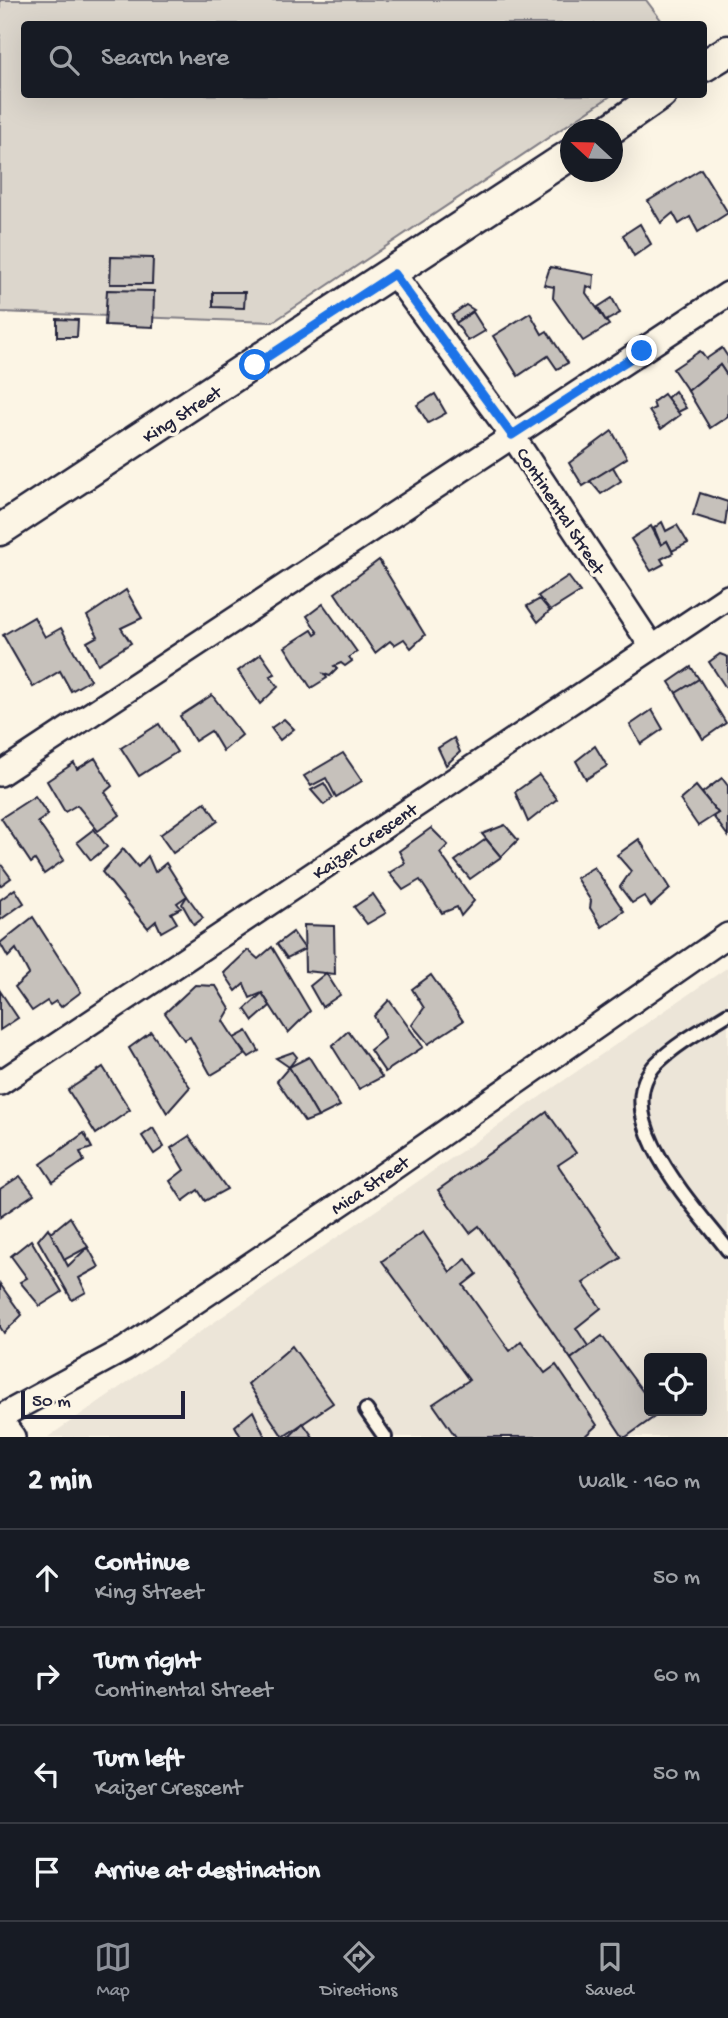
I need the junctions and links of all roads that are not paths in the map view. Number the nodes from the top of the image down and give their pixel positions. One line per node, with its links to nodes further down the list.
1 (728, 51): 2 (street)
2 (707, 64)
3 (655, 98): 4 (street)
4 (623, 120)
5 (560, 162): 6 (street, King Street)
6 (394, 274): 8 (street, Continental Street); 9 (street, King Street)
7 (728, 295): 8 (street)
8 (512, 435): 11 (street, Continental Street); 12 (street)
9 (0, 530)
10 (728, 597): 11 (street, Kaizer Crescent)
11 (652, 647): 15 (street, Kaizer Crescent)
12 (0, 774)
13 (728, 935): 18 (street, Mica Street)
14 (728, 1014): 16 (lane)
15 (0, 1083)
16 (728, 1250)
17 (366, 1410): 20 (lane)
18 (0, 1418): 19 (street)
19 (13, 1437)
20 (384, 1437)

